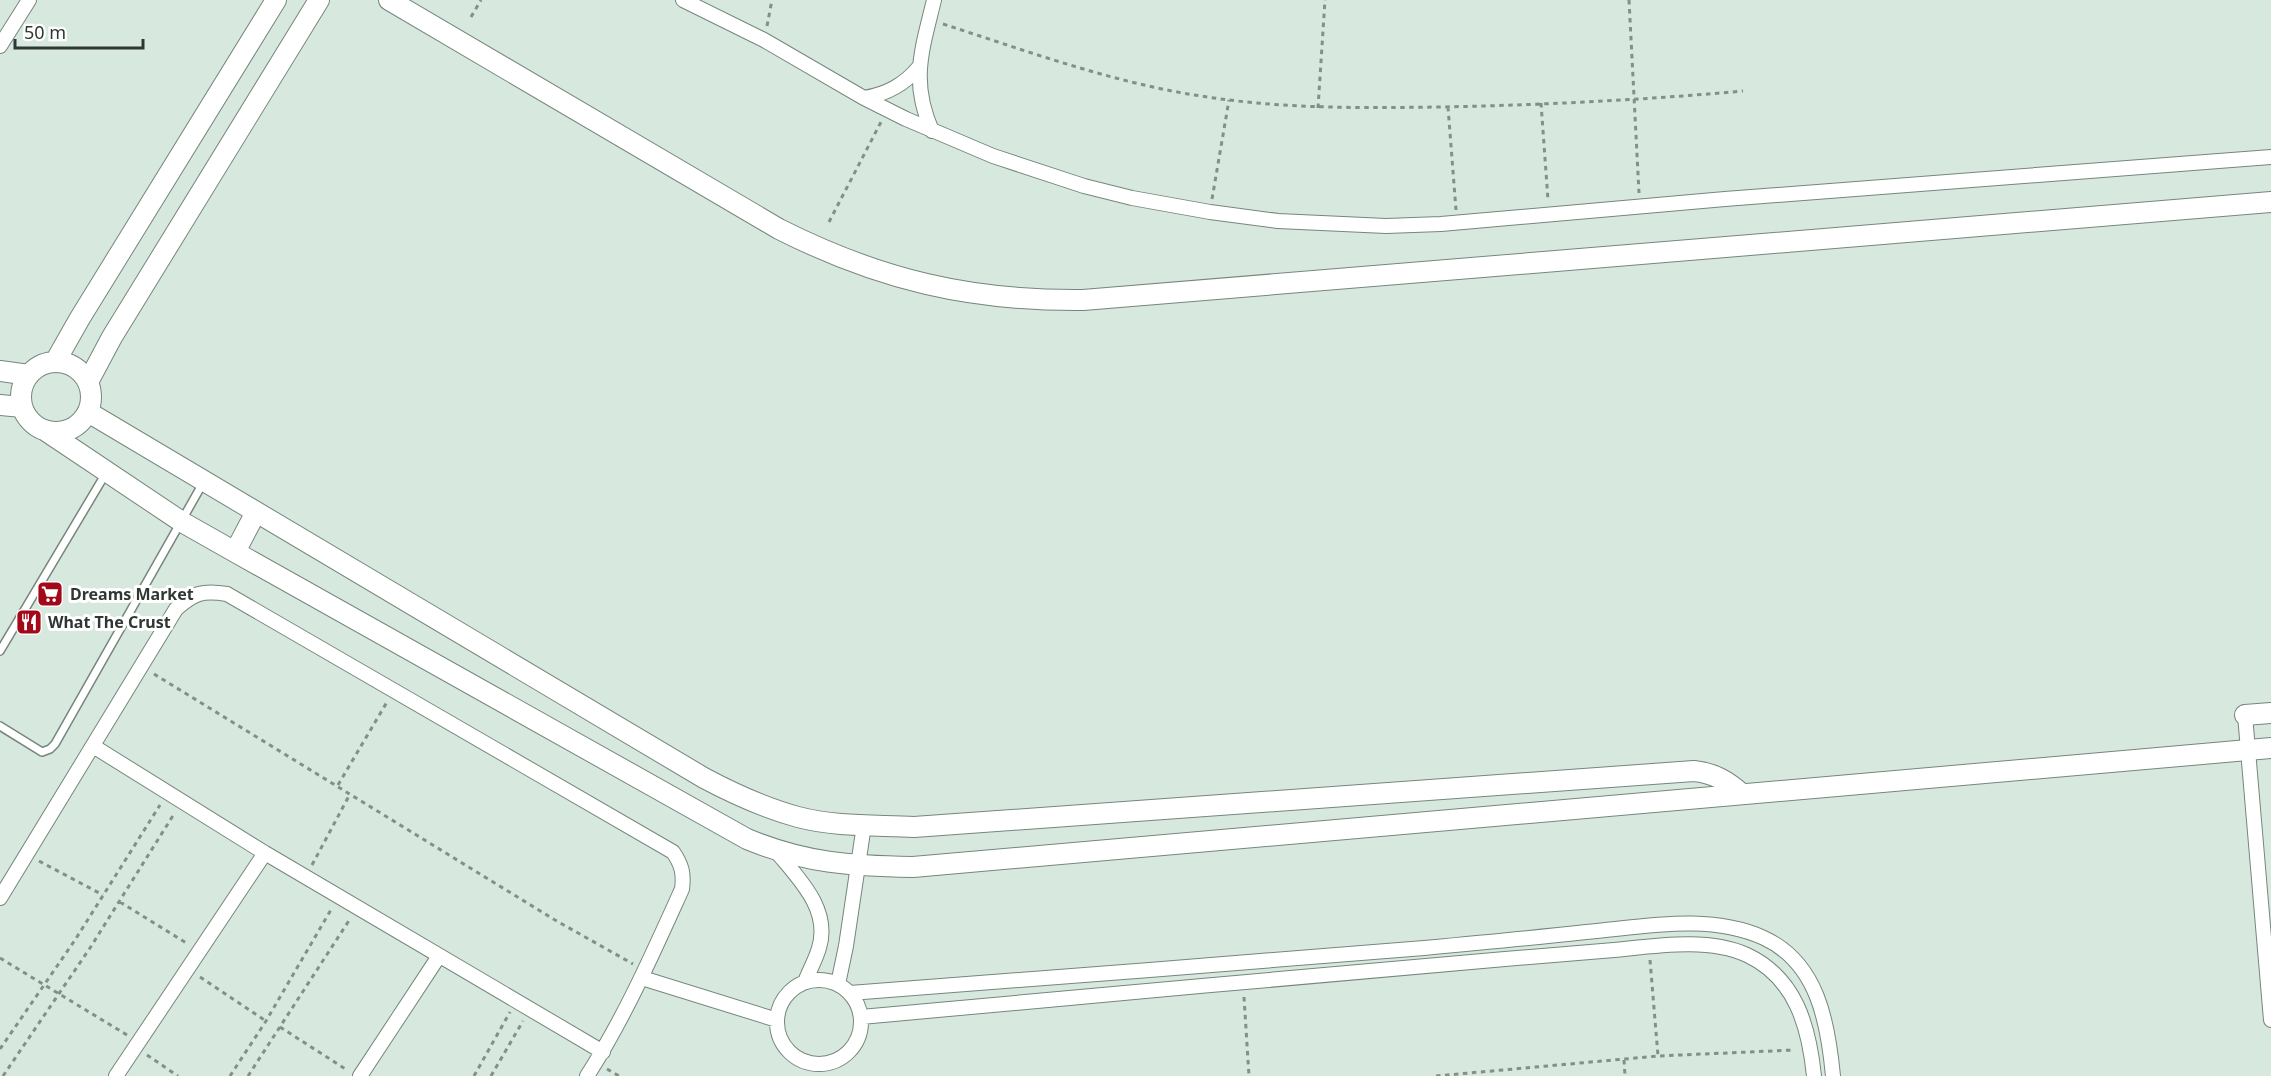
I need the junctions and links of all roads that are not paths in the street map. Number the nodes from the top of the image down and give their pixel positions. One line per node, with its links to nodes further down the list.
1 (28, 0): 7 (street)
2 (276, 0): 13 (street)
3 (318, 0): 16 (street)
4 (388, 0): 12 (street)
5 (683, 0): 9 (street)
6 (934, 0): 8 (street)
7 (0, 46)
8 (919, 67): 9 (street); 10 (street)
9 (864, 98): 10 (street)
10 (932, 131): 11 (street)
11 (2271, 157)
12 (2271, 201)
13 (55, 362): 15 (street); 16 (street)
14 (0, 371): 15 (street)
15 (29, 375): 18 (street)
16 (88, 382): 19 (street)
17 (0, 405): 18 (street)
18 (22, 407): 20 (street)
19 (88, 412): 20 (street); 22 (street)
20 (46, 431): 21 (street)
21 (107, 472): 24 (street); 26 (lane)
22 (204, 481): 23 (street); 24 (lane)
23 (256, 512): 25 (street); 34 (street)
24 (182, 522): 25 (street); 29 (lane)
25 (235, 552): 35 (street)
26 (0, 651)
27 (2271, 713): 28 (street)
28 (2245, 715): 32 (street)
29 (0, 726)
30 (93, 746): 36 (street); 38 (street); 43 (street)
31 (2271, 748): 32 (street)
32 (2248, 750): 33 (street); 49 (street)
33 (1742, 794): 34 (street); 37 (street)
34 (864, 825): 37 (street)
35 (776, 851): 37 (street); 44 (street)
36 (265, 853): 40 (street); 54 (street)
37 (858, 866): 46 (street)
38 (0, 898)
39 (1424, 948): 41 (street); 42 (street); 57 (street)
40 (439, 956): 50 (street); 53 (street)
41 (1195, 966): 45 (street); 46 (street)
42 (1425, 966): 45 (street); 56 (street)
43 (643, 974): 48 (street); 50 (street)
44 (805, 982): 46 (street); 48 (street)
45 (1196, 986): 47 (street)
46 (844, 988): 47 (street)
47 (861, 1017): 51 (street)
48 (777, 1020): 52 (street)
49 (2271, 1020)
50 (603, 1052): 55 (street)
51 (832, 1069): 52 (street)
52 (811, 1070)
53 (353, 1073)
54 (116, 1076)
55 (587, 1076)
56 (1814, 1076)
57 (1833, 1076)

